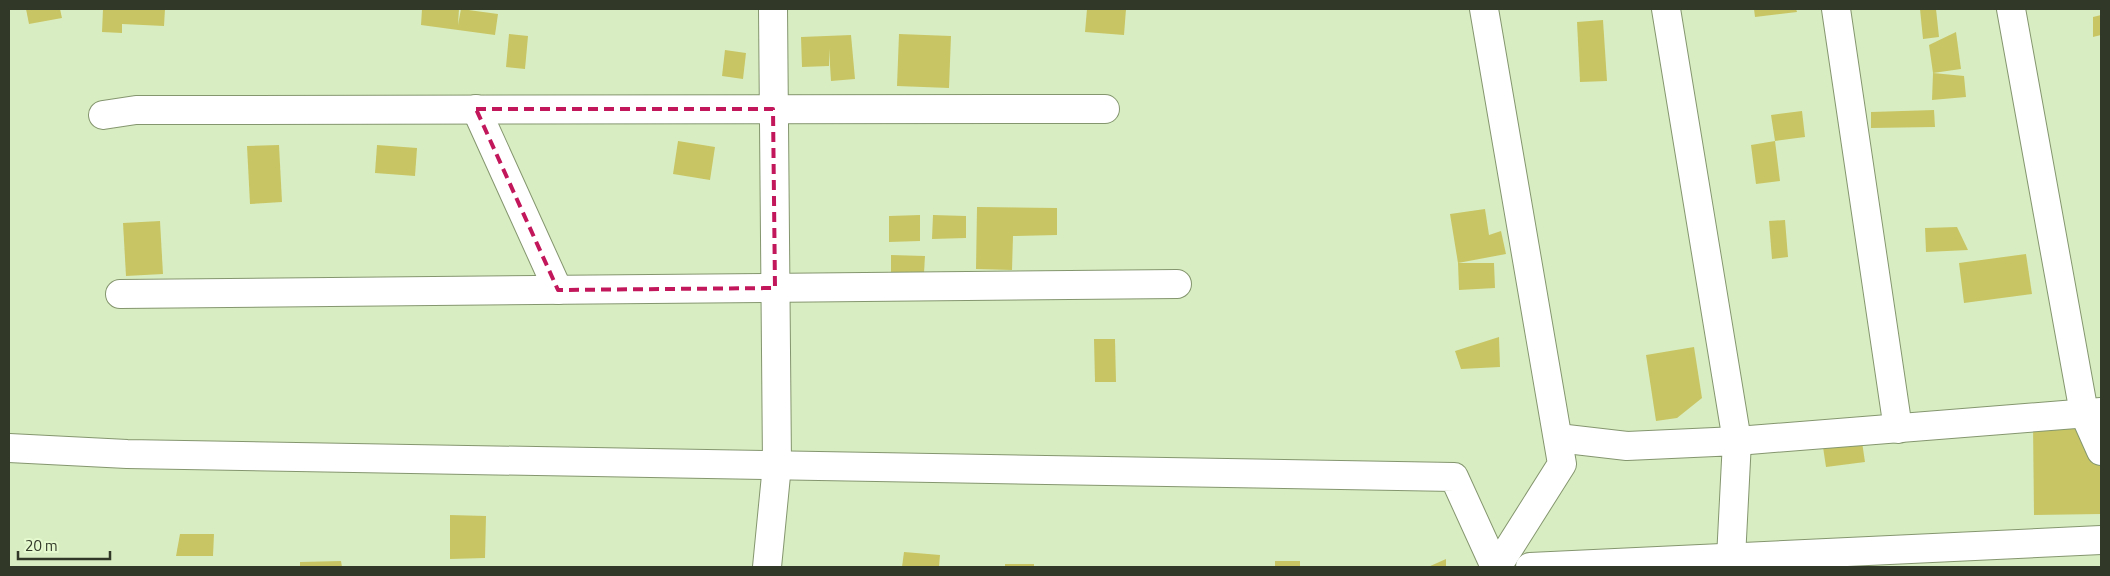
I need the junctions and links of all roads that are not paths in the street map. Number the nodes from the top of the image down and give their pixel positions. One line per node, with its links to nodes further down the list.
1 (773, 9): 6 (street)
2 (1484, 9): 16 (street)
3 (1666, 9): 17 (street)
4 (1836, 9): 15 (street)
5 (2011, 9): 14 (street)
6 (774, 109): 7 (street); 8 (street); 11 (street)
7 (1105, 109)
8 (476, 110): 9 (street); 12 (street)
9 (103, 116)
10 (1177, 284): 11 (street)
11 (775, 288): 12 (street); 20 (street)
12 (558, 290): 13 (street)
13 (120, 294)
14 (2093, 412): 15 (street); 19 (street)
15 (1898, 429): 17 (street)
16 (1558, 438): 17 (street); 25 (street)
17 (1737, 441): 23 (street)
18 (9, 448): 20 (street)
19 (2101, 451)
20 (777, 466): 24 (street); 25 (street)
21 (2101, 540): 22 (street)
22 (1984, 557): 23 (street)
23 (1731, 558): 26 (street)
24 (767, 567)
25 (1496, 567)
26 (1530, 567)

